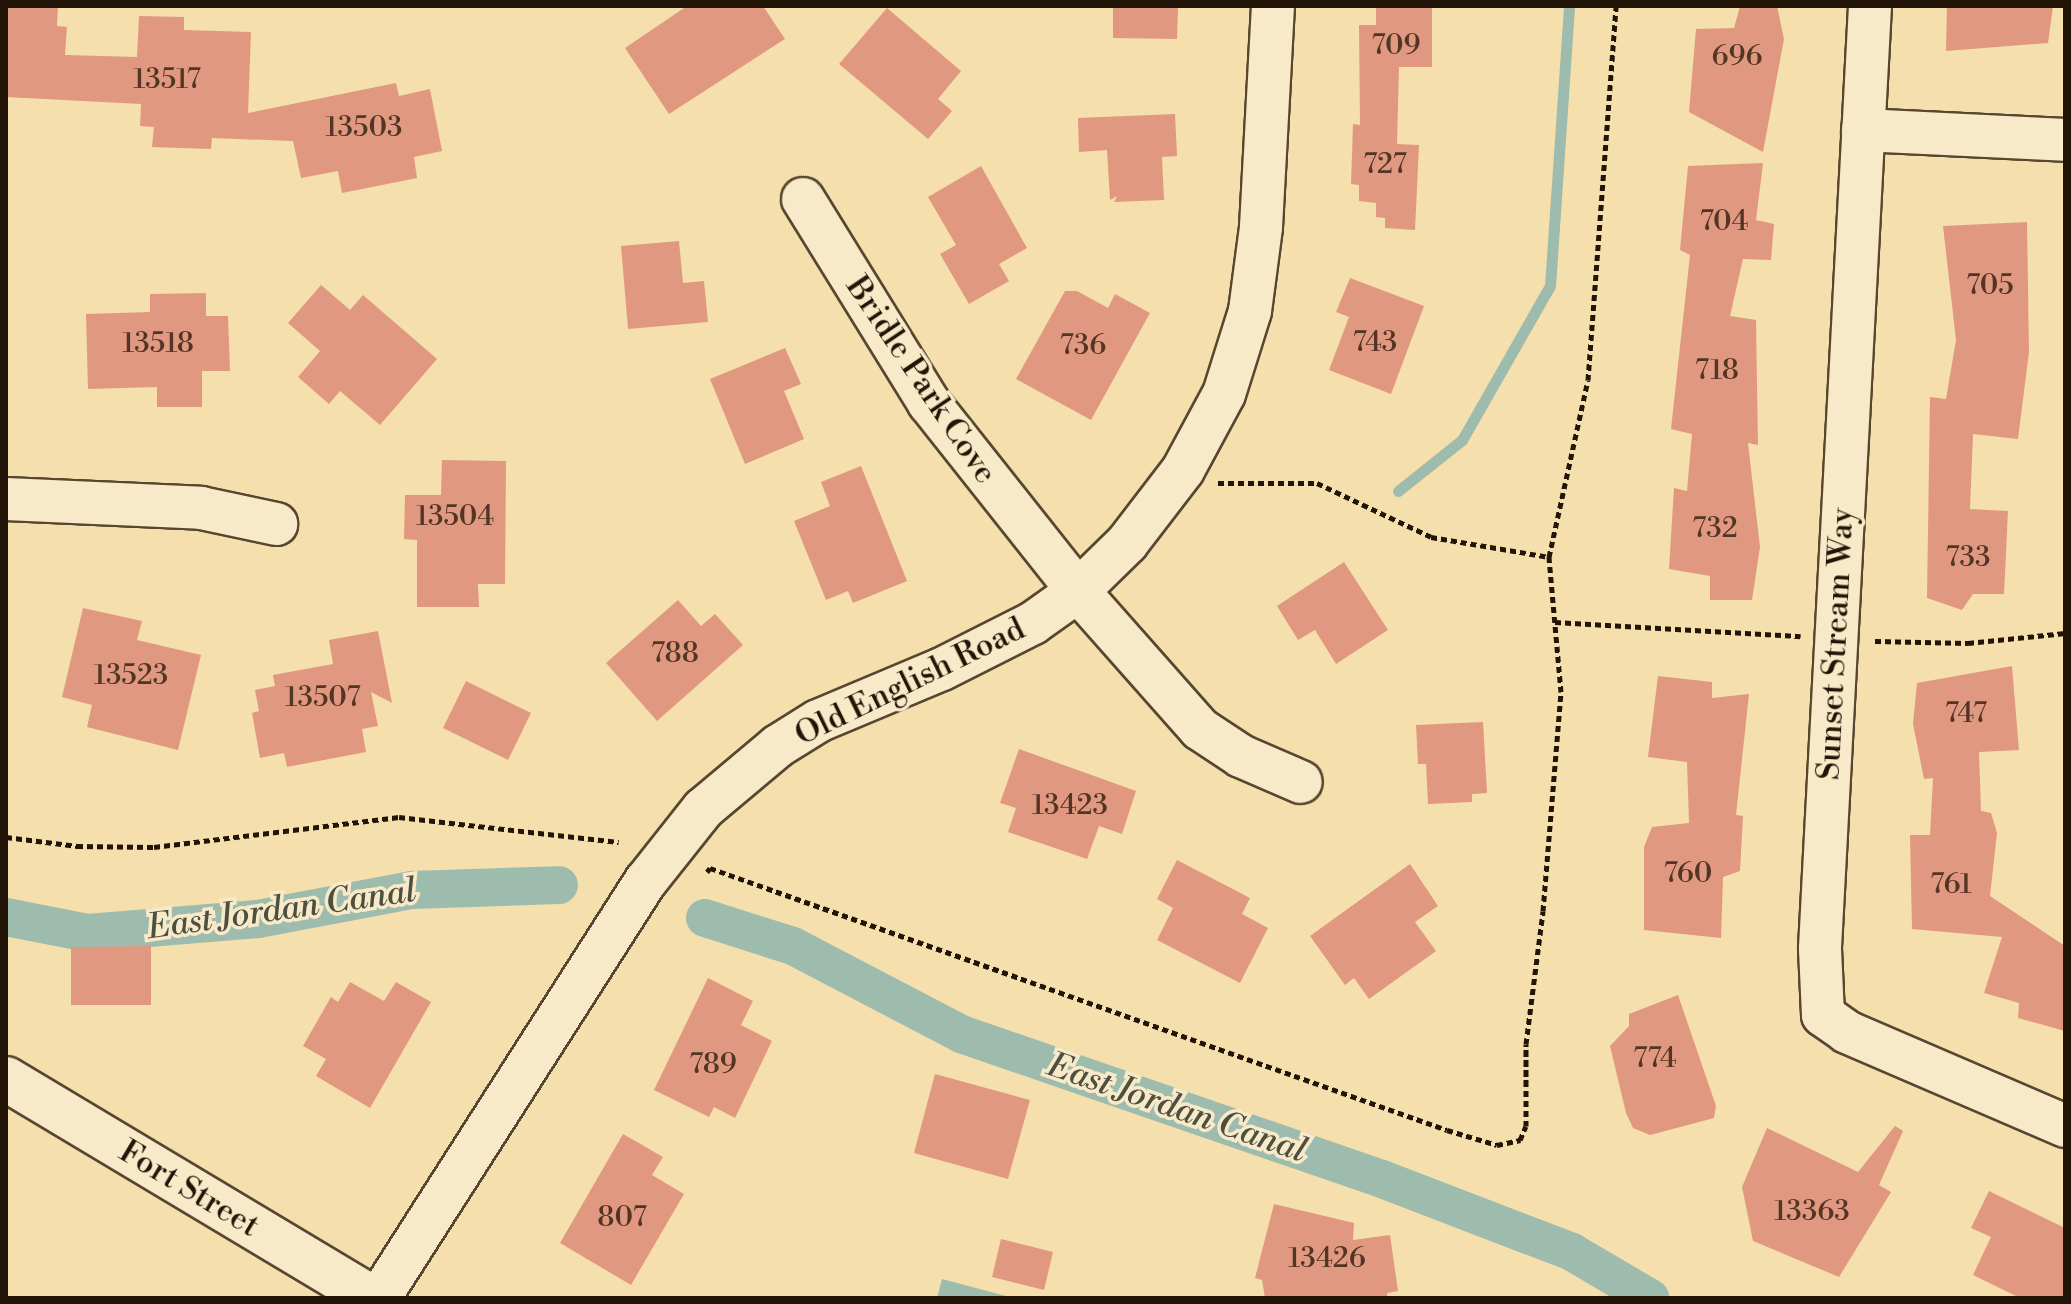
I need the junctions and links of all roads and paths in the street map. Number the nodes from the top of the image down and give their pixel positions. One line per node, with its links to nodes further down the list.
1 (1273, 6): 7 (street, Old English Road)
2 (1616, 6): 10 (path)
3 (1870, 6): 4 (street, Sunset Stream Way)
4 (1863, 130): 5 (street); 21 (street, Sunset Stream Way)
5 (2065, 140)
6 (803, 199): 11 (street, Bridle Park Cove)
7 (1183, 470): 10 (path); 11 (street, Old English Road)
8 (6, 499): 9 (street)
9 (276, 524)
10 (1549, 557): 12 (path)
11 (1078, 591): 16 (street, Bridle Park Cove); 23 (street, Old English Road)
12 (1555, 622): 14 (path); 19 (path)
13 (2065, 633): 15 (path)
14 (1814, 637)
15 (1868, 641)
16 (1301, 782)
17 (6, 837): 18 (path)
18 (619, 842)
19 (710, 868)
20 (6, 1079): 22 (street, Fort Street)
21 (2065, 1126)
22 (372, 1298)
23 (379, 1298)

